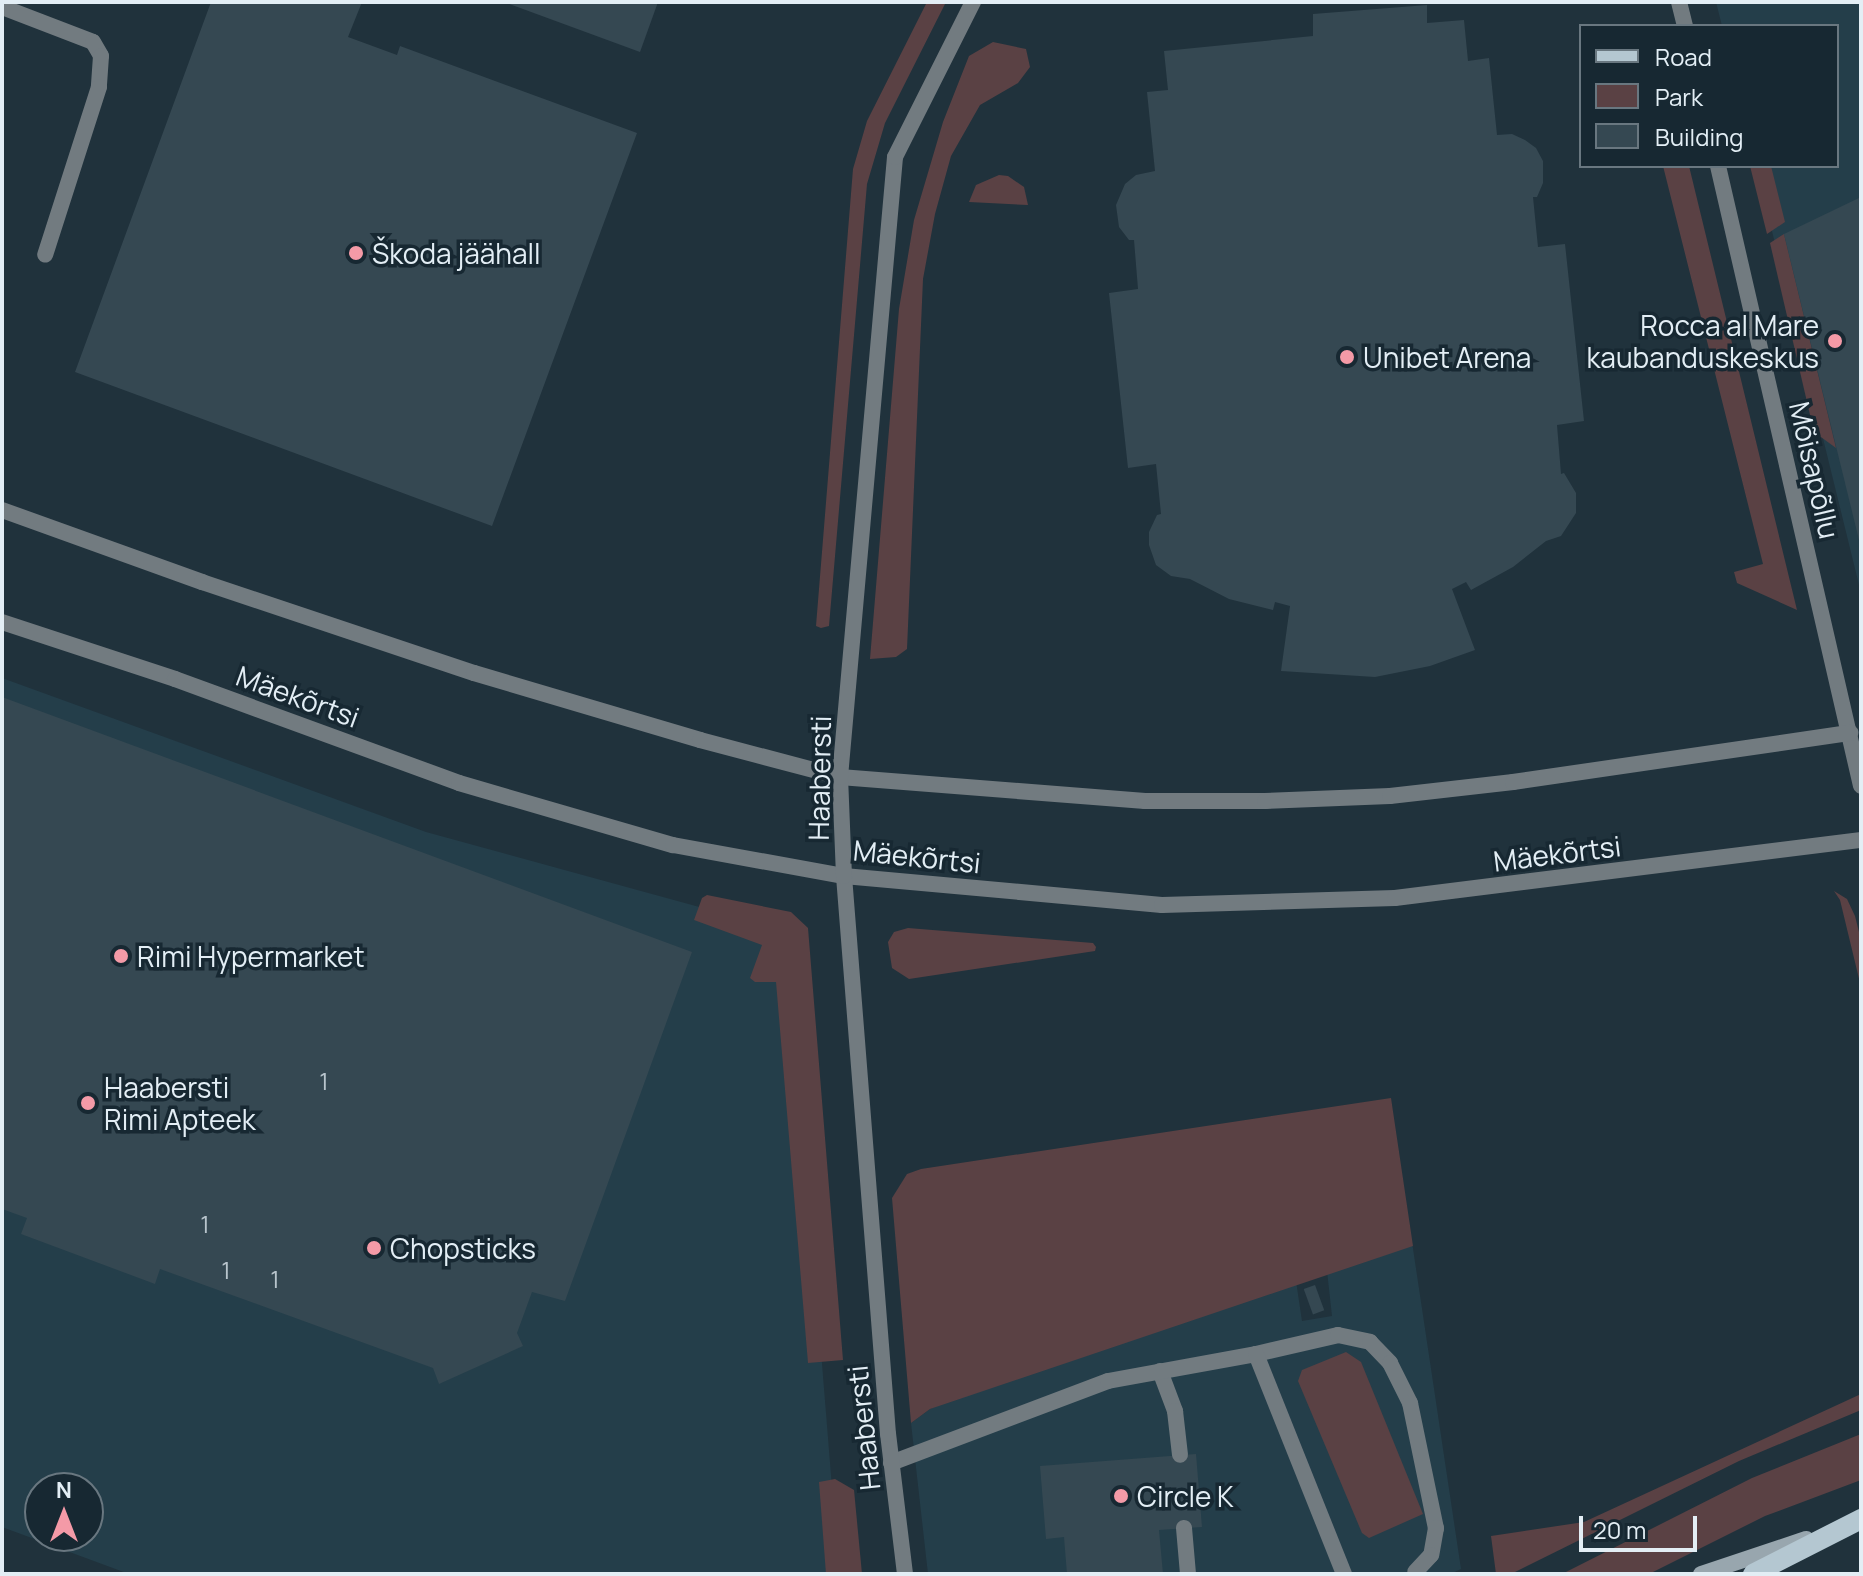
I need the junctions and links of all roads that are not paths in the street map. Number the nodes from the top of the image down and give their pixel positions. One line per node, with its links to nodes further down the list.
1 (973, 2): 10 (street, Haabersti)
2 (1679, 2): 4 (street)
3 (2, 7): 6 (street)
4 (1684, 24)
5 (1718, 168): 9 (street, Mõisapõllu)
6 (45, 255)
7 (2, 510): 10 (street)
8 (2, 622): 13 (street, Mäekõrtsi)
9 (1850, 733): 10 (street); 11 (street, Mõisapõllu)
10 (840, 777): 13 (street, Haabersti)
11 (1861, 786)
12 (1861, 840): 13 (street, Mäekõrtsi)
13 (844, 876): 17 (street, Haabersti)
14 (1256, 1354): 15 (street); 21 (street); 24 (street)
15 (1160, 1371): 16 (street); 17 (street)
16 (1180, 1455)
17 (891, 1463): 22 (street, Haabersti)
18 (1861, 1519): 20 (main road)
19 (1184, 1528): 23 (street)
20 (1842, 1528): 25 (main road); 26 (main road); 27 (main road)
21 (1414, 1573)
22 (905, 1574)
23 (1188, 1574)
24 (1344, 1574)
25 (1701, 1574)
26 (1753, 1574)
27 (1784, 1574)

